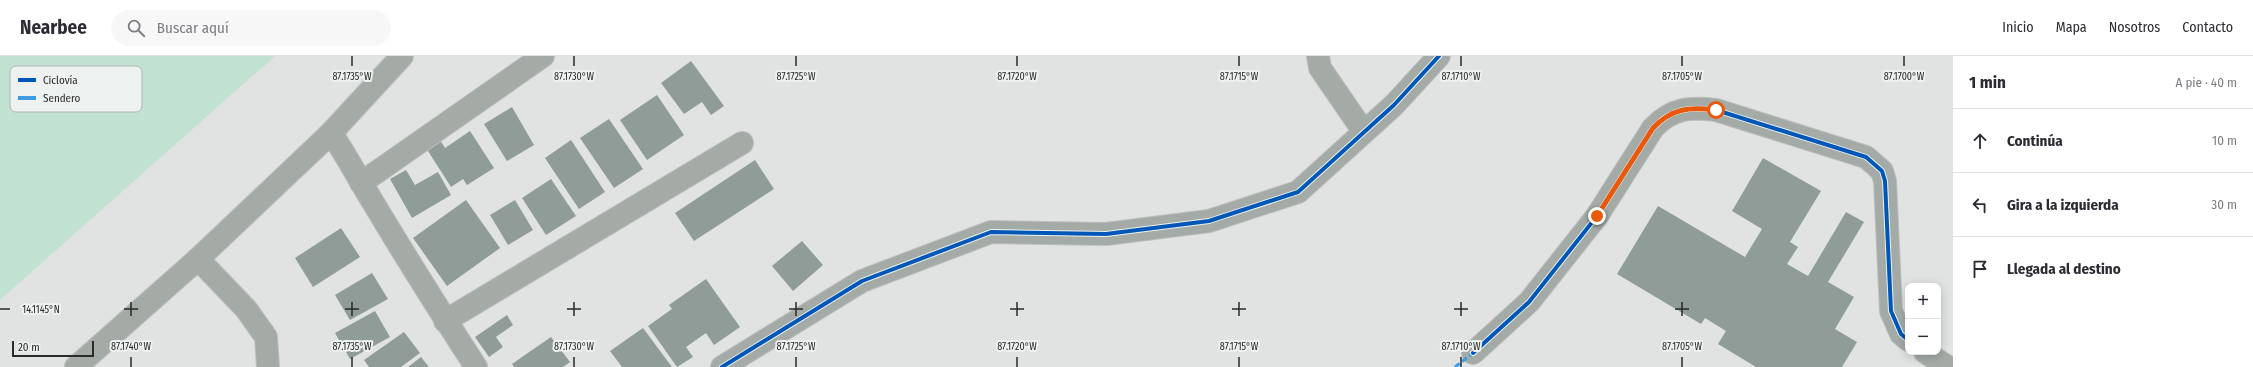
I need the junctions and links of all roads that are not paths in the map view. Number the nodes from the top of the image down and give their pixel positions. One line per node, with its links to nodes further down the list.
1 (402, 56): 6 (street)
2 (543, 56): 8 (street)
3 (1318, 56): 5 (street)
4 (1439, 56): 5 (street)
5 (1364, 132): 17 (street)
6 (331, 133): 8 (street); 9 (street)
7 (742, 143): 10 (street)
8 (361, 183): 10 (street)
9 (198, 259): 14 (street); 15 (street)
10 (446, 321): 16 (street)
11 (1905, 337): 12 (street)
12 (1473, 353)
13 (1930, 355): 18 (street)
14 (76, 367)
15 (268, 367)
16 (476, 367)
17 (722, 367)
18 (1948, 367)

